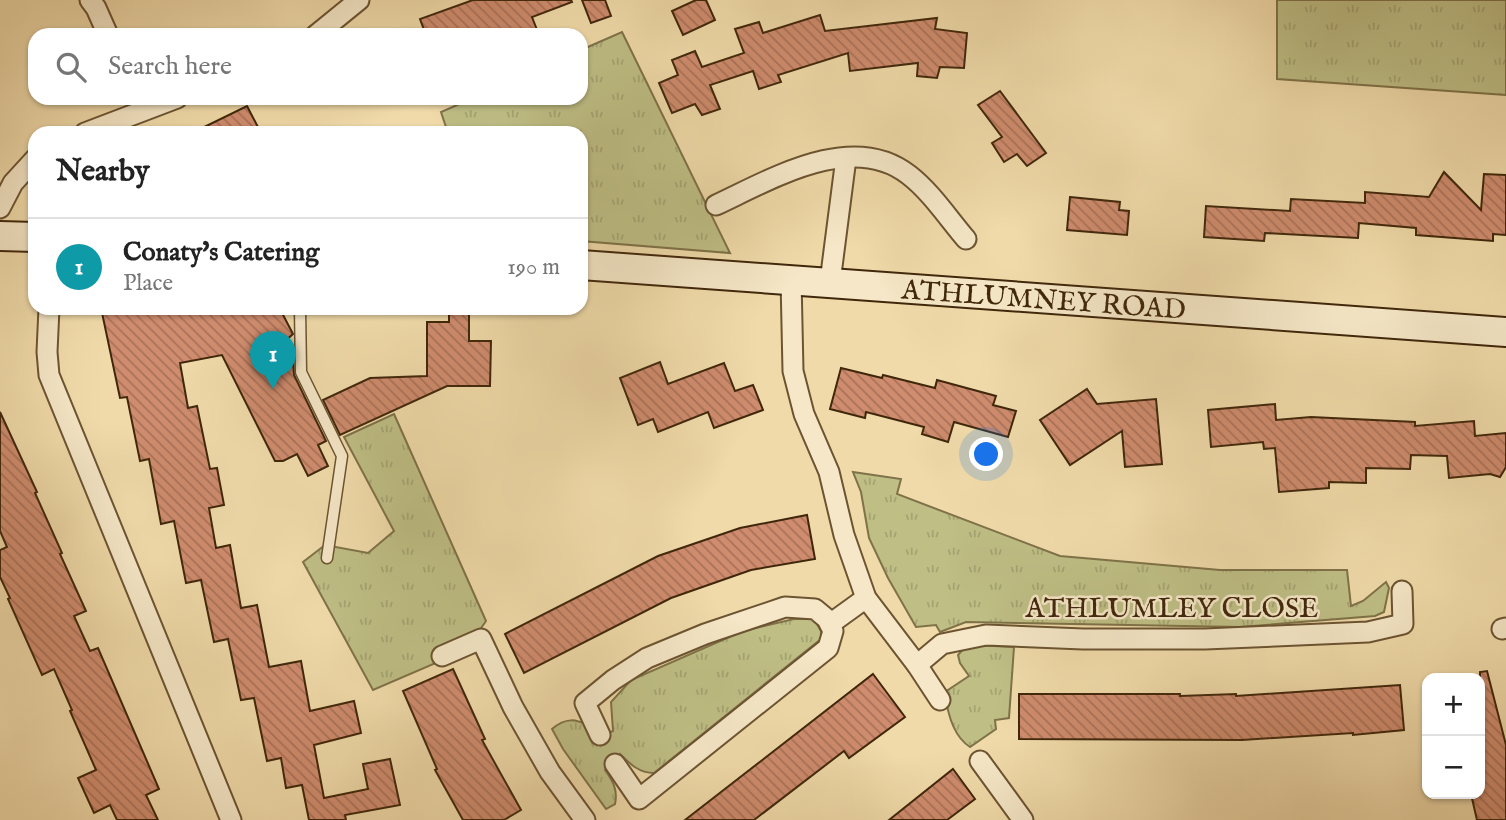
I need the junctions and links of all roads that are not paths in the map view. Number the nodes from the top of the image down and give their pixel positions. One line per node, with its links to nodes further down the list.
1 (90, 0): 3 (street)
2 (359, 0): 4 (street)
3 (105, 28)
4 (325, 28)
5 (137, 105): 6 (street)
6 (98, 126)
7 (846, 158): 9 (street); 13 (street); 16 (street)
8 (28, 167): 10 (street)
9 (716, 205)
10 (0, 208)
11 (0, 236): 12 (main road)
12 (28, 237)
13 (966, 239)
14 (588, 265): 15 (main road, ATHLUMNEY ROAD)
15 (791, 279): 16 (main road, ATHLUMNEY ROAD); 22 (street)
16 (830, 282): 19 (main road, ATHLUMNEY ROAD)
17 (50, 315): 30 (street)
18 (300, 315): 20 (lane)
19 (1506, 332)
20 (327, 558)
21 (1402, 591): 25 (street, ATHLUMLEY CLOSE)
22 (866, 598): 23 (street); 25 (street)
23 (830, 624): 27 (street); 29 (street)
24 (442, 656): 31 (street)
25 (917, 665): 26 (street)
26 (940, 700)
27 (600, 735)
28 (980, 761): 32 (street)
29 (615, 764)
30 (231, 820)
31 (585, 820)
32 (1023, 820)

